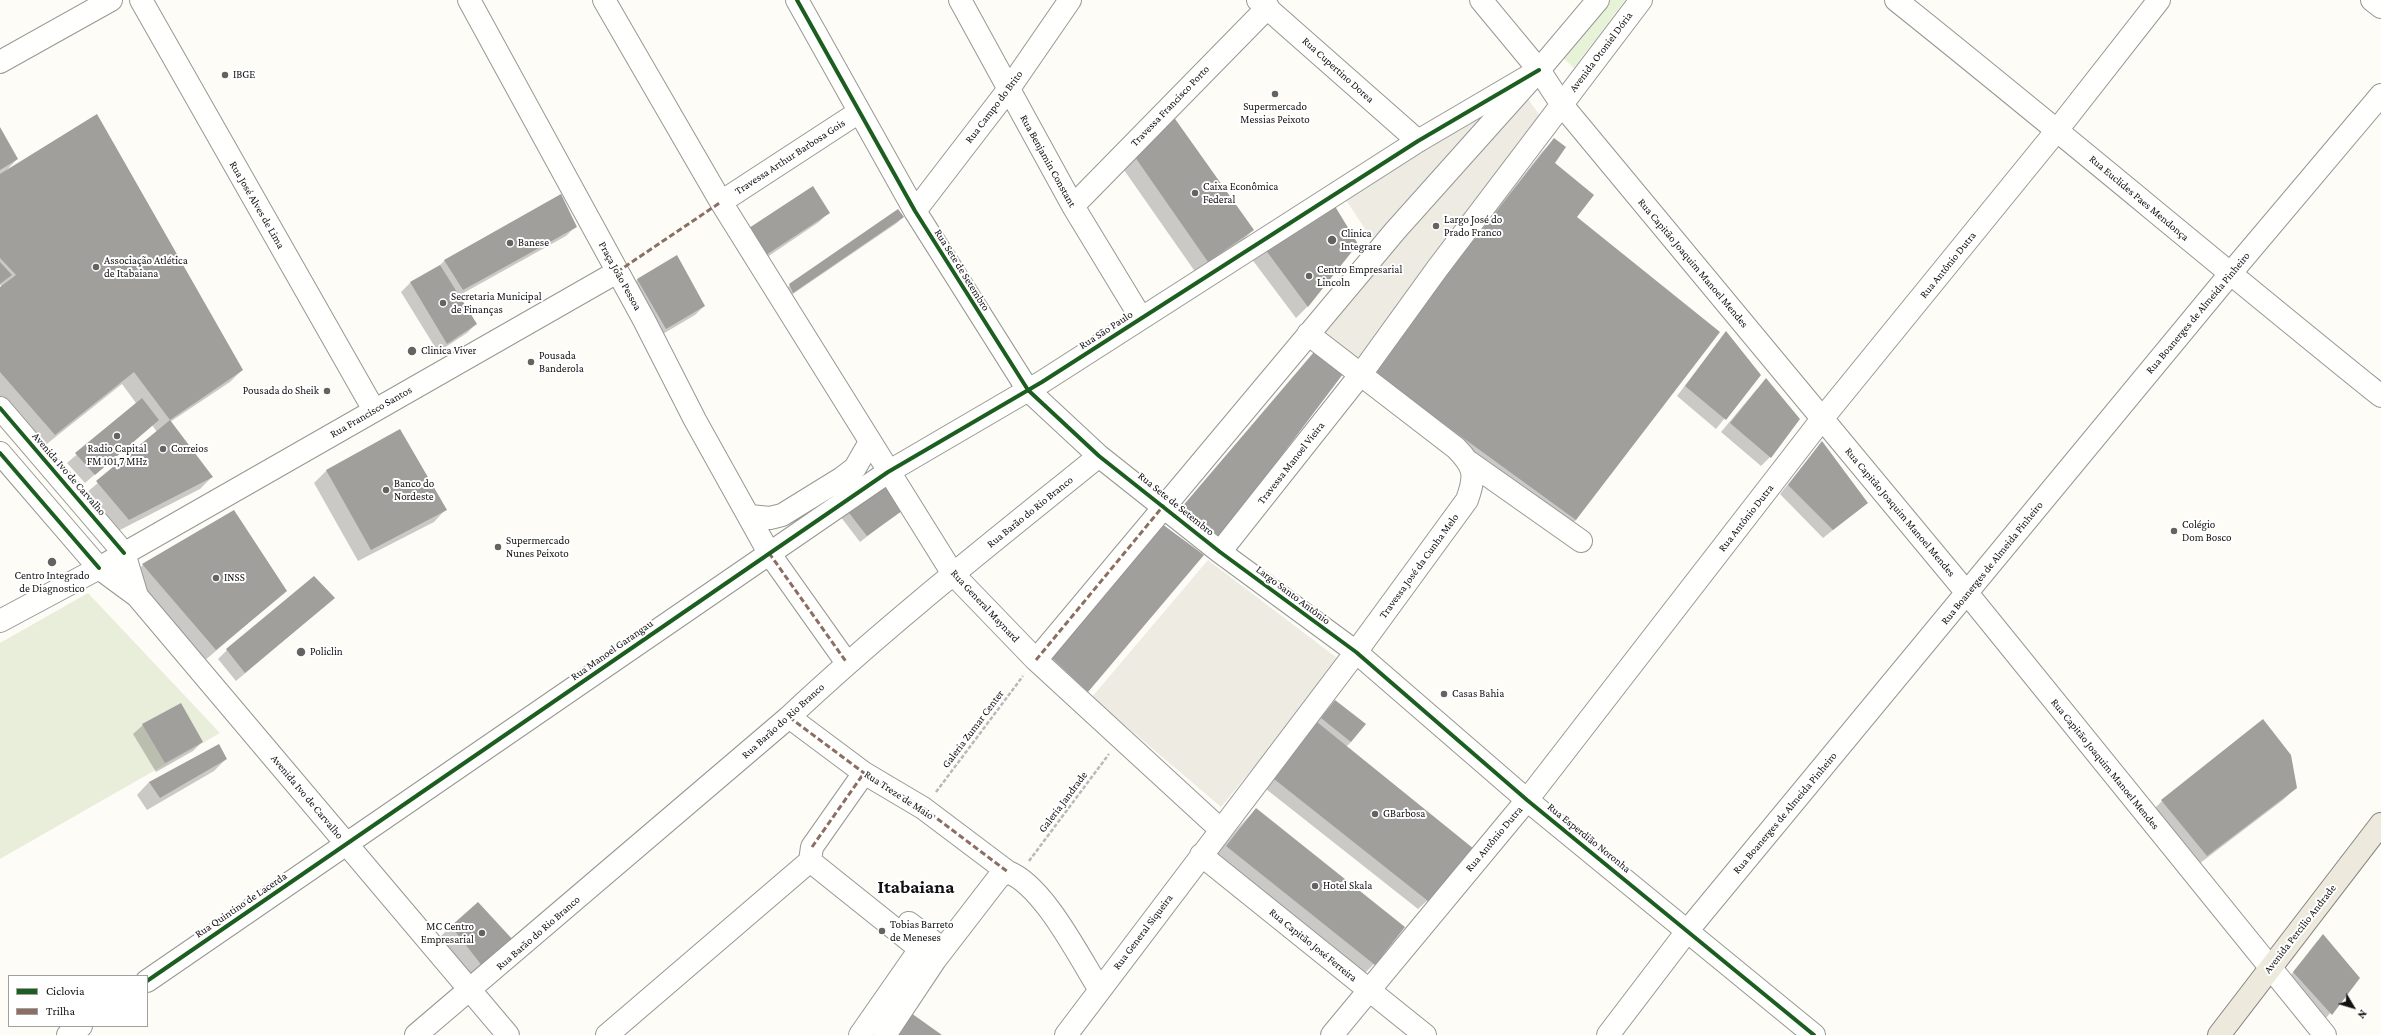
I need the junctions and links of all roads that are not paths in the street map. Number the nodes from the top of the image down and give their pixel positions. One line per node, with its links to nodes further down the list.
1 (111, 0): 16 (street)
2 (141, 0): 35 (street, Rua José Alves de Lima)
3 (469, 0): 27 (street, Praça João Pessoa)
4 (604, 0): 24 (street)
5 (797, 0): 21 (street, Rua Sete de Setembro)
6 (960, 0): 18 (street, Rua Benjamin Constant)
7 (1070, 0): 18 (street, Rua Campo do Brito)
8 (1481, 0): 17 (street, Rua Capitão Joaquim Manoel Mendes)
9 (1598, 0): 17 (street)
10 (1640, 0): 20 (street, Avenida Otoniel Dória)
11 (1896, 0): 22 (street, Rua Euclides Paes Mendonça)
12 (2159, 0): 22 (street, Rua Antônio Dutra)
13 (2372, 0): 15 (street)
14 (1263, 3): 23 (street, Rua Cupertino Dorea); 25 (street, Travessa Francisco Porto)
15 (2381, 7)
16 (0, 62)
17 (1539, 70): 20 (street, Rua Capitão Joaquim Manoel Mendes); 23 (street, Rua São Paulo); 30 (street)
18 (1008, 90): 25 (street, Rua Benjamin Constant); 26 (street, Rua Campo do Brito)
19 (2381, 95): 28 (street, Rua Boanerges de Almeida Pinheiro)
20 (1562, 104): 31 (street, Avenida Otoniel Dória); 36 (street, Rua Capitão Joaquim Manoel Mendes)
21 (859, 112): 24 (street, Travessa Arthur Barbosa Gois); 26 (street, Rua Sete de Setembro)
22 (2058, 129): 28 (street, Rua Euclides Paes Mendonça); 36 (street, Rua Antônio Dutra)
23 (1418, 142): 29 (street, Rua São Paulo)
24 (721, 202): 37 (street)
25 (1073, 206): 29 (street, Rua Benjamin Constant)
26 (916, 211): 32 (street, Rua Sete de Setembro)
27 (617, 272): 35 (street, Rua Francisco Santos); 43 (street, Praça João Pessoa)
28 (2230, 274): 33 (street, Rua Euclides Paes Mendonça); 50 (street, Rua Boanerges de Almeida Pinheiro)
29 (1141, 318): 32 (street, Rua São Paulo)
30 (1308, 334): 31 (street); 42 (street)
31 (1361, 374): 40 (street); 45 (street, Travessa Manoel Vieira)
32 (1028, 390): 39 (street, Rua Sete de Setembro); 41 (street, Rua São Paulo)
33 (2381, 396)
34 (0, 408): 46 (street, Avenida Ivo de Carvalho)
35 (374, 410): 46 (street, Rua Francisco Santos)
36 (1822, 419): 50 (street, Rua Capitão Joaquim Manoel Mendes); 58 (street, Rua Antônio Dutra)
37 (870, 442): 41 (street); 43 (street)
38 (0, 453): 48 (street, Avenida Ivo de Carvalho)
39 (1099, 456): 42 (street, Rua Sete de Setembro); 49 (street, Rua Barão do Rio Branco)
40 (1472, 468): 44 (street); 53 (street, Travessa José da Cunha Melo)
41 (888, 472): 47 (street, Rua Manoel Garangau); 49 (street, Rua General Maynard)
42 (1164, 506): 45 (street, Rua Sete de Setembro); 54 (street)
43 (750, 516): 47 (street, Praça João Pessoa)
44 (1581, 541)
45 (1220, 552): 53 (street, Largo Santo Antônio)
46 (124, 553): 48 (street, Rua Francisco Santos); 51 (street, Avenida Ivo de Carvalho)
47 (770, 553): 55 (street, Praça João Pessoa); 61 (street, Rua Manoel Garangau)
48 (99, 568): 51 (street, Avenida Ivo de Carvalho); 52 (street, Rua Francisco Santos)
49 (953, 574): 54 (street, Rua General Maynard); 55 (street, Rua Barão do Rio Branco)
50 (1967, 593): 65 (street, Rua Boanerges de Almeida Pinheiro); 67 (street, Rua Capitão Joaquim Manoel Mendes)
51 (137, 596): 61 (street, Avenida Ivo de Carvalho)
52 (0, 621)
53 (1356, 652): 58 (street, Rua Esperdião Noronha); 59 (street)
54 (1036, 660): 59 (street, Rua General Maynard)
55 (847, 663): 56 (street, Rua Barão do Rio Branco)
56 (789, 717): 57 (street, Rua Treze de Maio); 71 (street, Rua Barão do Rio Branco)
57 (864, 773): 62 (street); 64 (street, Rua Treze de Maio)
58 (1527, 800): 65 (street, Rua Esperdião Noronha); 69 (street, Rua Antônio Dutra)
59 (1221, 830): 63 (street, Rua General Siqueira)
60 (2377, 835): 67 (main road, Avenida Percilio Andrade)
61 (346, 844): 68 (street, Rua Quintino de Lacerda); 71 (street, Avenida Ivo de Carvalho)
62 (811, 854): 66 (street); 73 (street)
63 (1201, 856): 69 (street, Rua Capitão José Ferreira); 70 (street, Rua General Siqueira)
64 (1009, 875): 66 (street); 70 (street, Rua Treze de Maio)
65 (1688, 930): 83 (street, Rua Boanerges de Almeida Pinheiro); 84 (street, Rua Esperdião Noronha)
66 (933, 953): 78 (street); 79 (street)
67 (2270, 968): 85 (main road, Avenida Percilio Andrade); 86 (street, Rua Capitão Joaquim Manoel Mendes)
68 (148, 979)
69 (1368, 989): 81 (street, Rua Antônio Dutra); 82 (street, Rua Capitão José Ferreira)
70 (1100, 990): 80 (street, Rua General Siqueira)
71 (470, 991): 75 (street, Rua Barão do Rio Branco); 76 (street, Avenida Ivo de Carvalho)
72 (80, 1027): 74 (street)
73 (612, 1027): 77 (street)
74 (68, 1035)
75 (416, 1035)
76 (508, 1035)
77 (593, 1035)
78 (860, 1035)
79 (885, 1035)
80 (1066, 1035)
81 (1332, 1035)
82 (1425, 1035)
83 (1608, 1035)
84 (1814, 1035)
85 (2220, 1035)
86 (2325, 1035)

